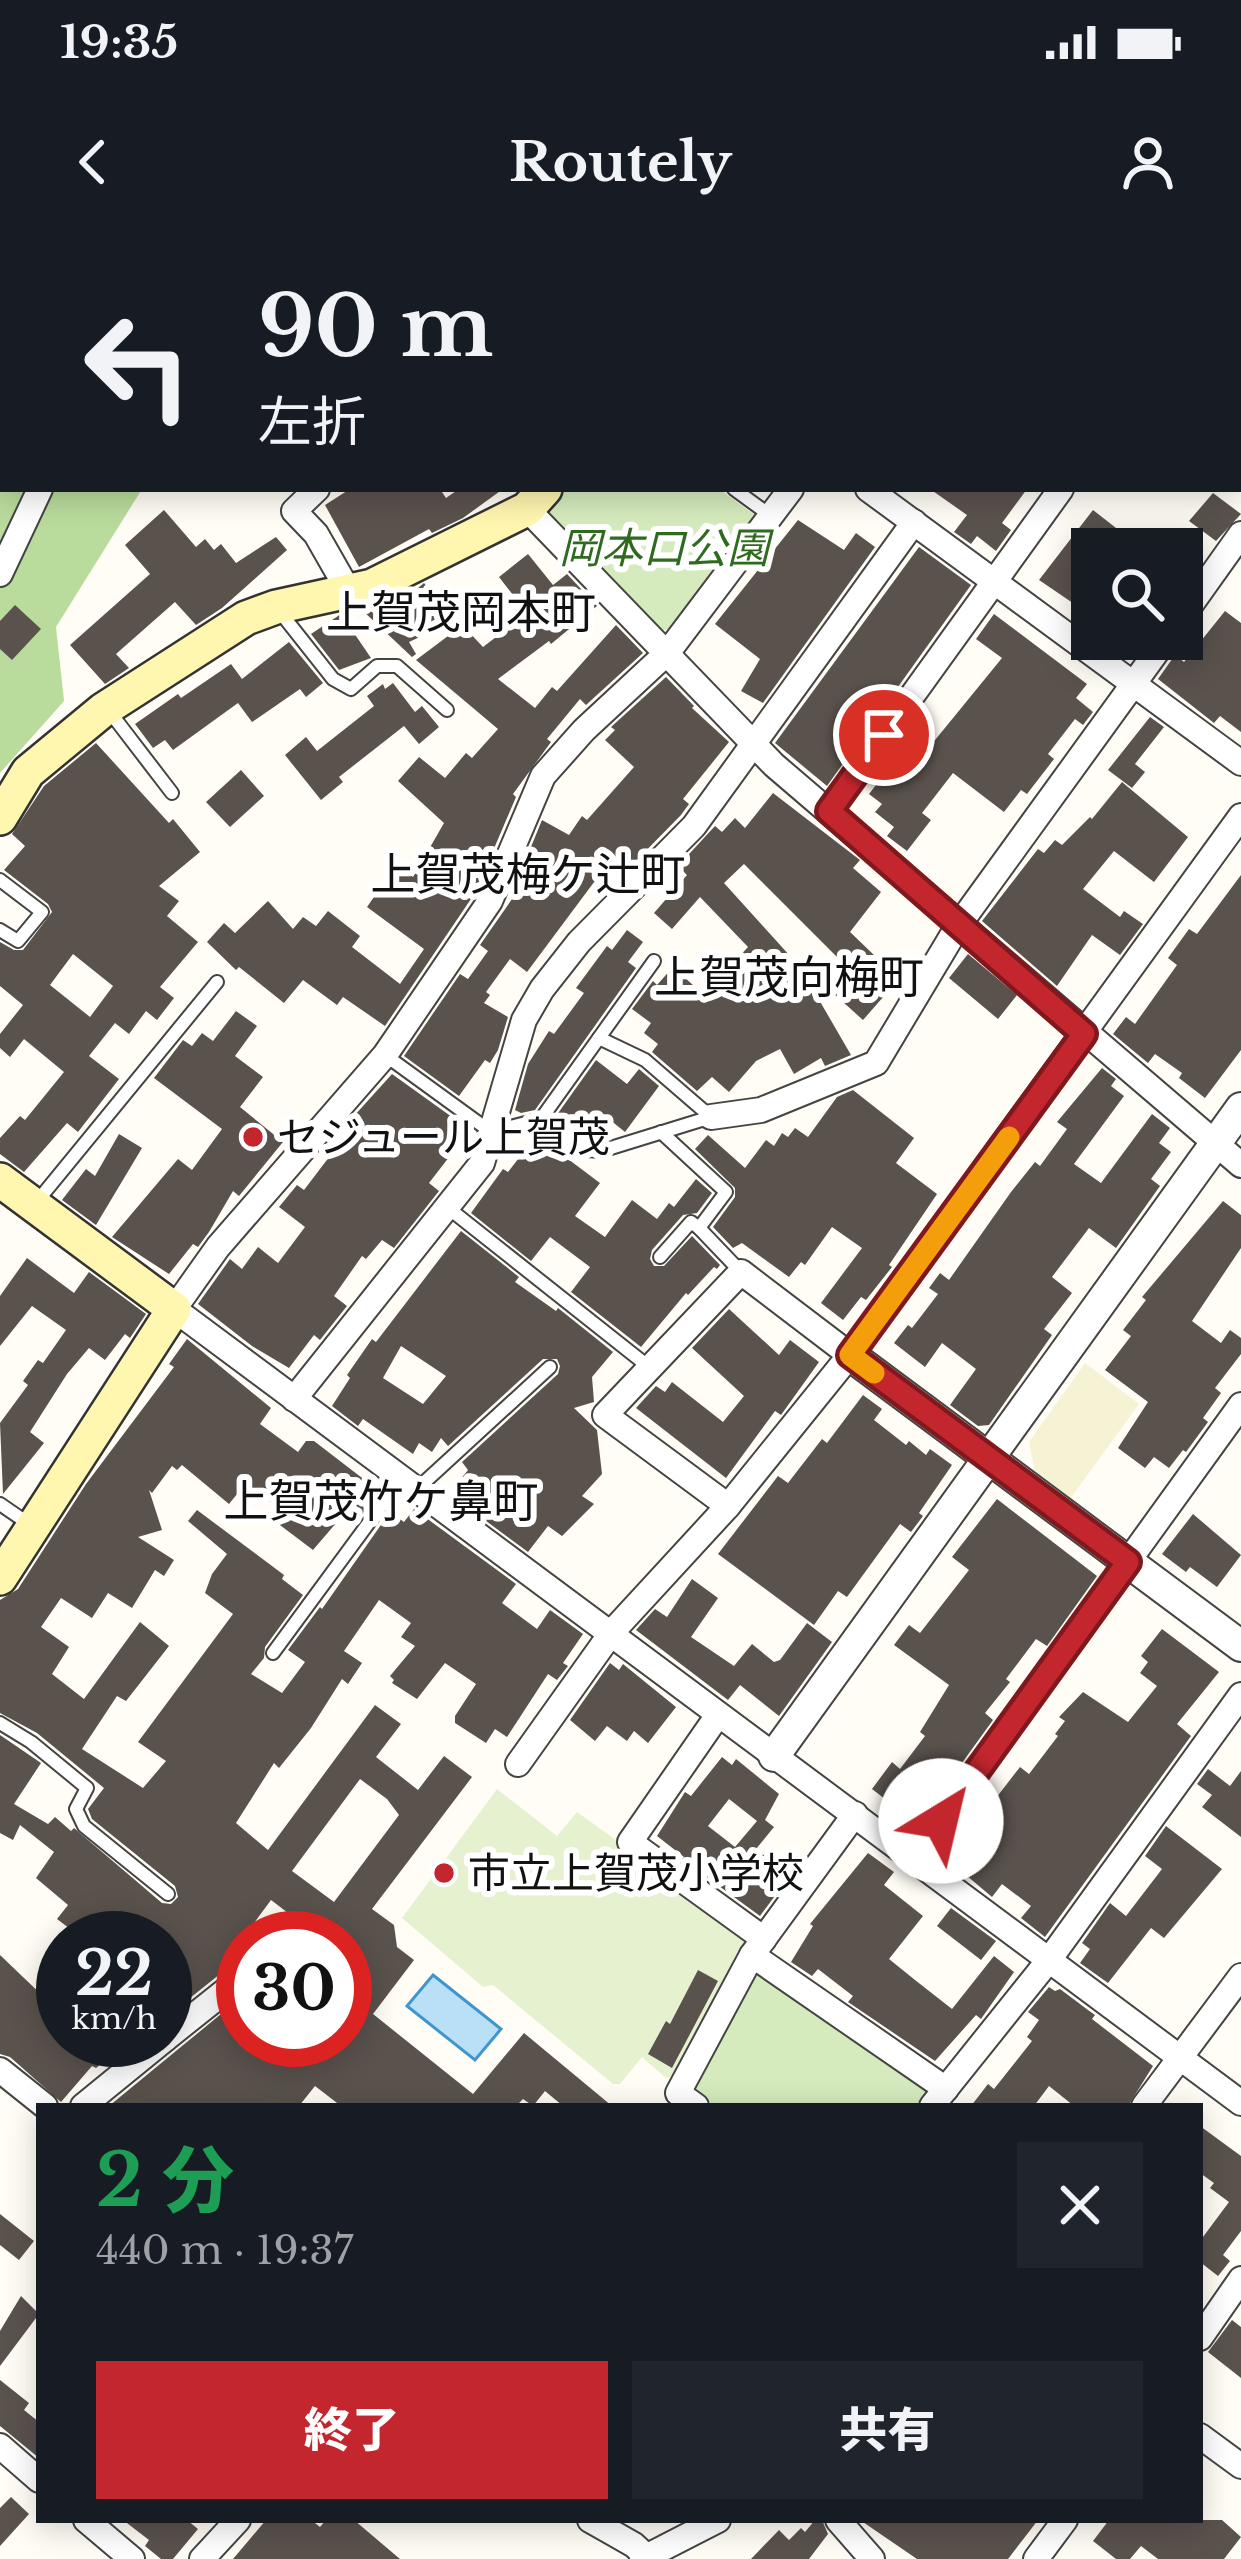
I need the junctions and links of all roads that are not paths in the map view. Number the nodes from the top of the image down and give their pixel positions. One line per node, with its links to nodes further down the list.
1 (39, 492): 11 (street)
2 (314, 492): 14 (street)
3 (738, 492): 8 (lane)
4 (788, 492): 8 (street)
5 (872, 492): 9 (street)
6 (1059, 492): 12 (street)
7 (536, 499): 14 (main road); 16 (street)
8 (771, 516): 16 (street)
9 (914, 522): 12 (street); 21 (street)
10 (1241, 534): 13 (street)
11 (0, 574)
12 (994, 582): 18 (street); 24 (street)
13 (1203, 587)
14 (348, 590): 15 (main road)
15 (276, 607): 19 (main road); 20 (lane)
16 (668, 652): 21 (street); 34 (street)
17 (1151, 660): 18 (street)
18 (1134, 684): 22 (street); 28 (street)
19 (103, 710): 23 (lane); 26 (main road)
20 (447, 710)
21 (754, 744): 24 (street); 38 (street)
22 (1241, 763)
23 (172, 793)
24 (829, 811): 28 (street)
25 (1241, 816): 32 (street)
26 (0, 818)
27 (0, 880): 29 (lane)
28 (958, 926): 32 (street); 36 (street)
29 (0, 930)
30 (654, 961): 33 (lane)
31 (217, 982): 43 (lane)
32 (1084, 1034): 40 (street); 49 (street)
33 (599, 1038): 36 (lane); 37 (lane)
34 (385, 1054): 38 (lane); 48 (street)
35 (1241, 1108): 40 (street)
36 (711, 1117): 39 (lane)
37 (541, 1119): 38 (lane); 39 (lane)
38 (491, 1132): 44 (street)
39 (661, 1132): 45 (lane)
40 (1214, 1145): 41 (street); 54 (street)
41 (1241, 1166)
42 (0, 1180): 43 (main road)
43 (34, 1205): 48 (main road)
44 (448, 1207): 51 (lane); 52 (street)
45 (699, 1228): 46 (lane); 47 (lane)
46 (660, 1257)
47 (741, 1273): 49 (street); 51 (street)
48 (174, 1309): 52 (street); 58 (main road)
49 (850, 1355): 54 (street); 57 (street)
50 (550, 1367): 55 (lane)
51 (650, 1368): 57 (street)
52 (294, 1399): 55 (street)
53 (1241, 1405): 59 (street)
54 (989, 1458): 59 (street); 67 (street)
55 (409, 1483): 61 (street); 63 (lane)
56 (0, 1504): 58 (lane)
57 (728, 1506): 61 (street)
58 (33, 1526): 60 (main road)
59 (1128, 1562): 62 (street); 70 (street)
60 (0, 1578)
61 (612, 1632): 65 (street); 68 (street)
62 (1241, 1646)
63 (273, 1653)
64 (1241, 1695): 73 (street)
65 (718, 1714): 67 (street); 72 (street)
66 (0, 1723): 71 (lane)
67 (774, 1756): 69 (street)
68 (518, 1764)
69 (855, 1814): 70 (street); 72 (street)
70 (914, 1858): 73 (street)
71 (168, 1894)
72 (758, 1947): 80 (street); 81 (street)
73 (1049, 1960): 77 (street); 80 (street)
74 (1241, 1976): 77 (street)
75 (216, 1998): 76 (street)
76 (192, 2018)
77 (1181, 2058): 82 (street); 85 (street)
78 (130, 2067): 84 (street)
79 (0, 2070): 83 (street)
80 (939, 2097)
81 (678, 2102)
82 (1241, 2102)
83 (41, 2103)
84 (86, 2103)
85 (1146, 2103)
86 (1241, 2279): 87 (street)
87 (1203, 2334)
88 (1203, 2438): 90 (street)
89 (0, 2446): 91 (street)
90 (1241, 2466)
91 (36, 2477)
92 (89, 2523): 98 (street)
93 (235, 2523): 100 (street)
94 (594, 2523): 99 (street)
95 (712, 2523): 99 (street)
96 (841, 2523): 101 (street)
97 (1064, 2523): 102 (street)
98 (119, 2555)
99 (646, 2558)
100 (202, 2559)
101 (872, 2559)
102 (1036, 2559)

